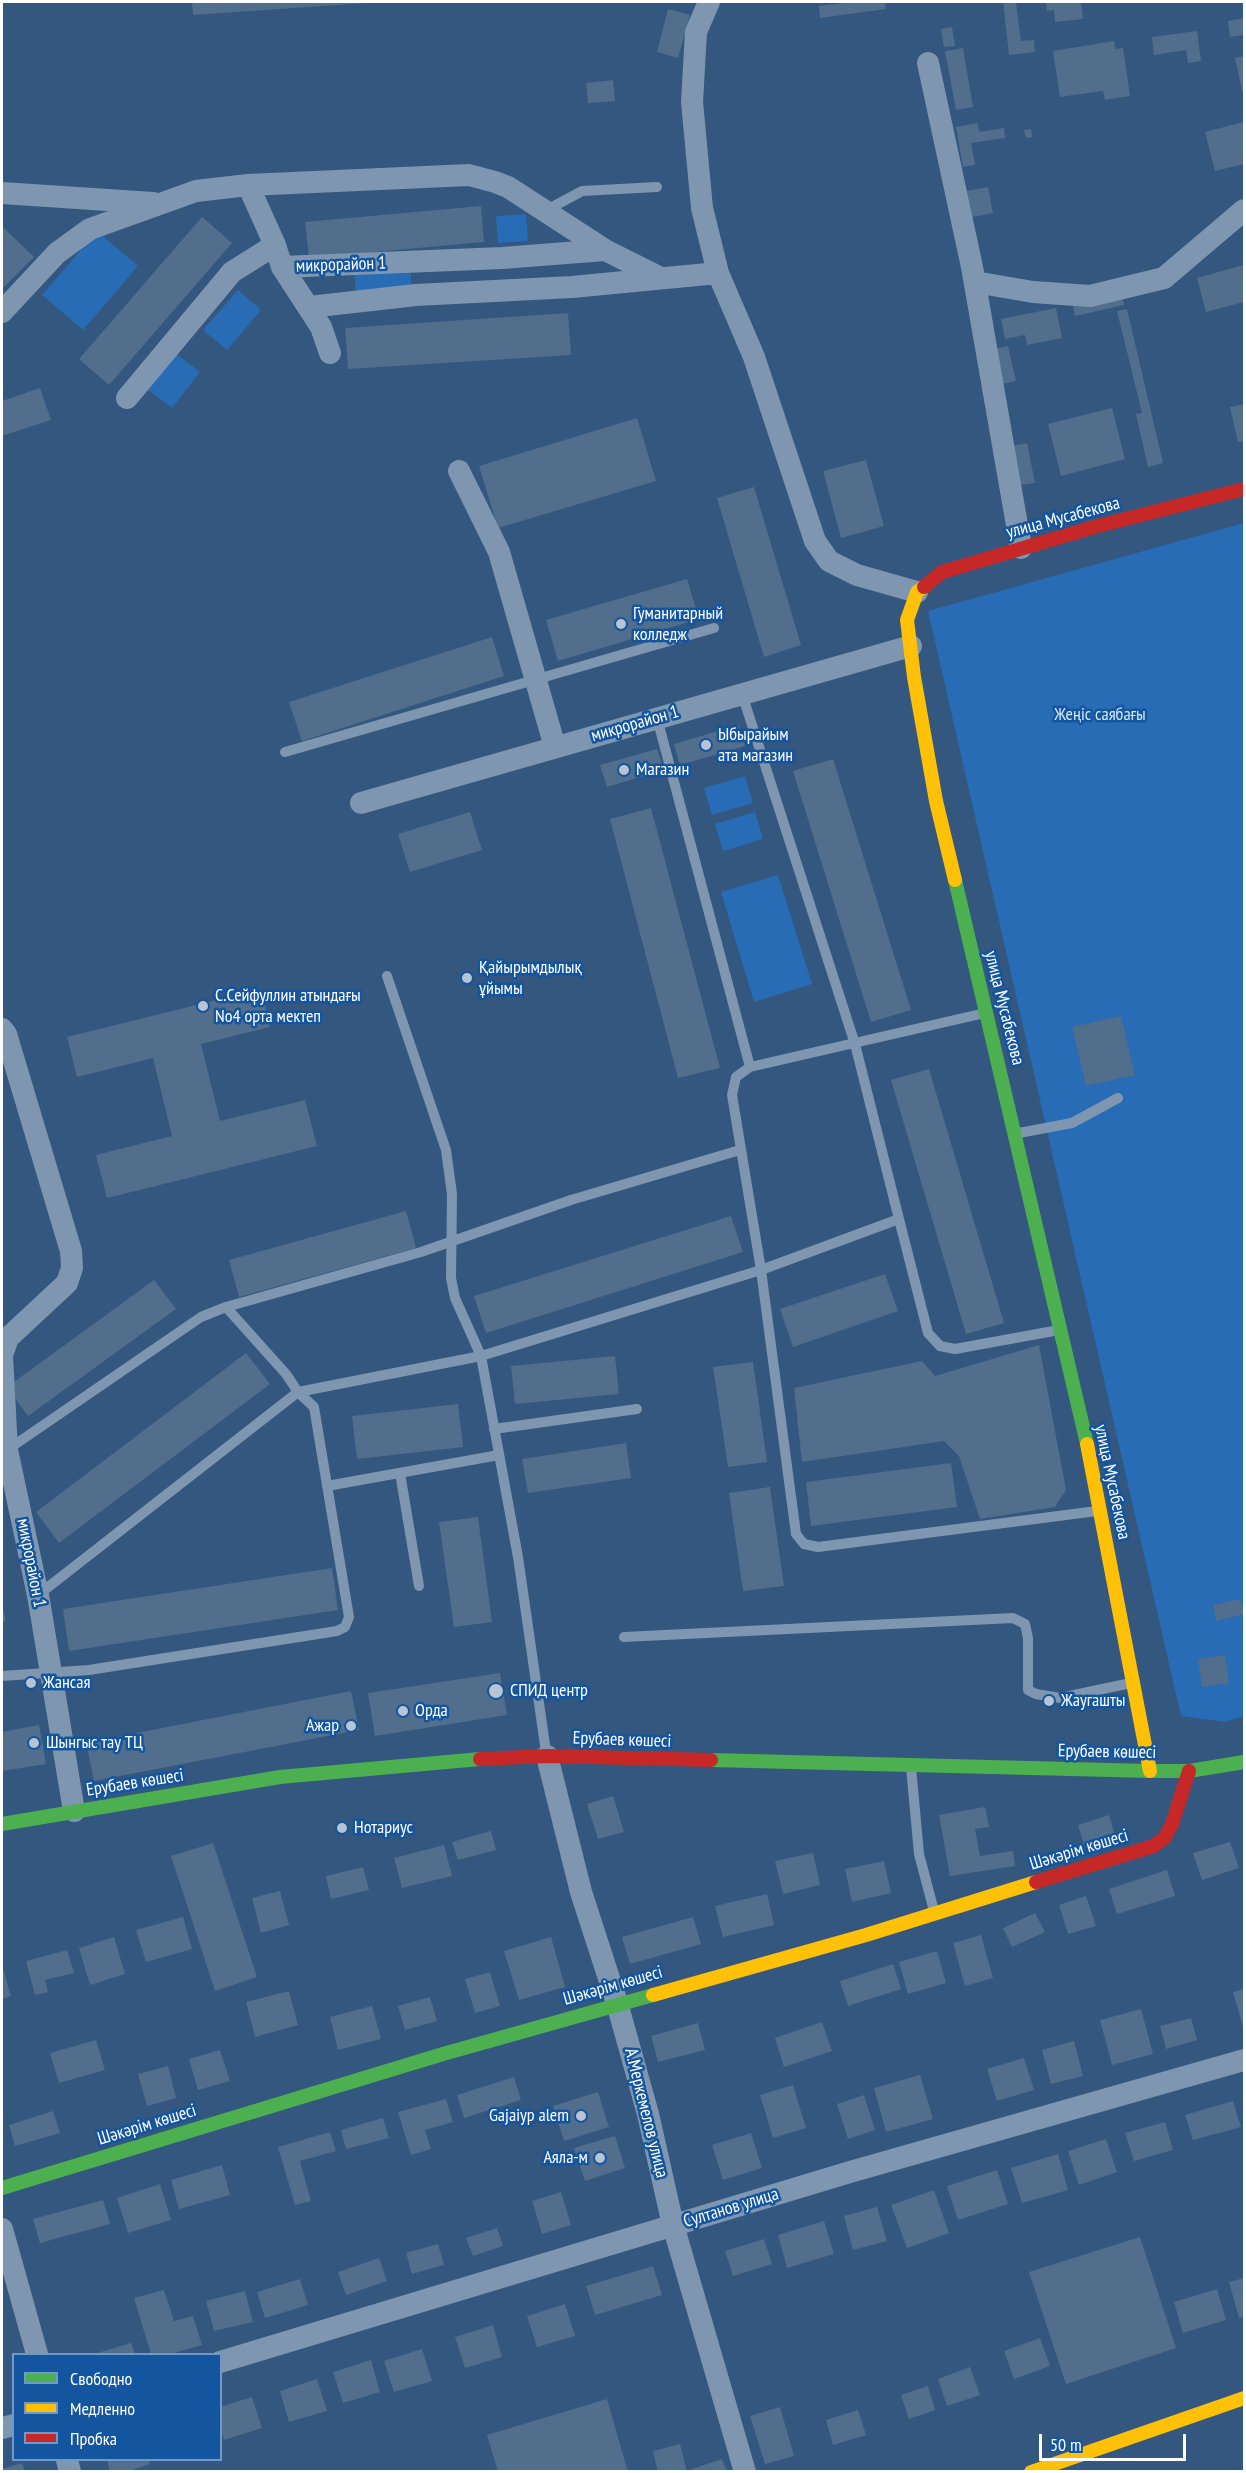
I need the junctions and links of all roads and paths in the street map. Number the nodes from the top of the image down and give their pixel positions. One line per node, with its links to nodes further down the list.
1 (709, 2): 12 (street)
2 (928, 63): 14 (street)
3 (248, 185): 6 (street); 8 (street); 9 (street, микрорайон 1)
4 (657, 187): 8 (lane)
5 (2, 193): 6 (street)
6 (160, 204): 16 (street)
7 (1245, 210): 14 (street)
8 (545, 212): 10 (street)
9 (275, 246): 11 (street, микрорайон 1); 18 (street)
10 (605, 250): 11 (street, микрорайон 1); 13 (street)
11 (282, 267): 15 (street)
12 (718, 273): 13 (street); 22 (street)
13 (661, 278): 15 (street)
14 (975, 282): 21 (street)
15 (309, 307): 17 (street)
16 (2, 312)
17 (330, 353)
18 (127, 398)
19 (459, 471): 25 (street)
20 (1245, 489): 21 (street, улица Мусабекова)
21 (1021, 548): 22 (street, улица Мусабекова)
22 (917, 592): 24 (street, улица Мусабекова)
23 (714, 628): 25 (lane)
24 (910, 645): 26 (street, микрорайон 1); 32 (street, улица Мусабекова)
25 (536, 681): 28 (street); 29 (lane)
26 (742, 694): 27 (street, микрорайон 1); 34 (lane)
27 (657, 718): 28 (street, микрорайон 1); 35 (lane)
28 (555, 747): 30 (street, микрорайон 1)
29 (285, 752)
30 (361, 804)
31 (387, 976): 40 (lane)
32 (986, 1013): 34 (lane); 37 (street, улица Мусабекова)
33 (2, 1029): 48 (street, микрорайон 1)
34 (855, 1044): 35 (lane); 39 (lane)
35 (750, 1067): 38 (lane)
36 (1118, 1098): 37 (lane)
37 (1016, 1134): 43 (street, улица Мусабекова)
38 (740, 1150): 40 (lane); 41 (lane)
39 (899, 1219): 41 (lane); 43 (lane)
40 (450, 1242): 42 (lane); 44 (lane)
41 (761, 1270): 44 (lane); 53 (lane)
42 (226, 1307): 45 (lane); 48 (lane)
43 (1060, 1330): 53 (street, улица Мусабекова)
44 (481, 1356): 45 (lane); 47 (lane)
45 (298, 1392): 52 (lane); 55 (lane)
46 (637, 1408): 47 (lane)
47 (494, 1429): 49 (lane)
48 (7, 1450): 51 (street, микрорайон 1)
49 (499, 1455): 50 (lane); 60 (lane)
50 (400, 1473): 52 (lane); 54 (lane)
51 (8, 1483): 55 (street, микрорайон 1)
52 (327, 1486): 57 (lane)
53 (1100, 1510): 59 (street, улица Мусабекова)
54 (419, 1586)
55 (38, 1595): 57 (street, микрорайон 1)
56 (624, 1637): 59 (lane)
57 (50, 1673): 58 (lane); 65 (street, микрорайон 1)
58 (2, 1676)
59 (1134, 1682): 63 (street, улица Мусабекова)
60 (547, 1755): 62 (street, Ерубаев көшесі); 65 (street, Ерубаев көшесі); 68 (street, А.Меркемелов улица)
61 (1245, 1762): 64 (street, Ерубаев көшесі)
62 (911, 1766): 63 (street, Ерубаев көшесі); 67 (lane)
63 (1150, 1771): 64 (street, Ерубаев көшесі)
64 (1189, 1771): 67 (street, Шәкәрім көшесі)
65 (74, 1811): 66 (street, Ерубаев көшесі)
66 (2, 1824)
67 (935, 1914): 68 (street, Шәкәрім көшесі)
68 (617, 2003): 70 (street, Шәкәрім көшесі); 71 (street, А.Меркемелов улица)
69 (1245, 2060): 71 (street, Султанов улица)
70 (2, 2188)
71 (673, 2225): 74 (street, Султанов улица); 76 (street, А.Меркемелов улица)
72 (2, 2229): 73 (street)
73 (36, 2353)
74 (222, 2361)
75 (1245, 2398): 77 (street)
76 (745, 2472)
77 (1031, 2472)

